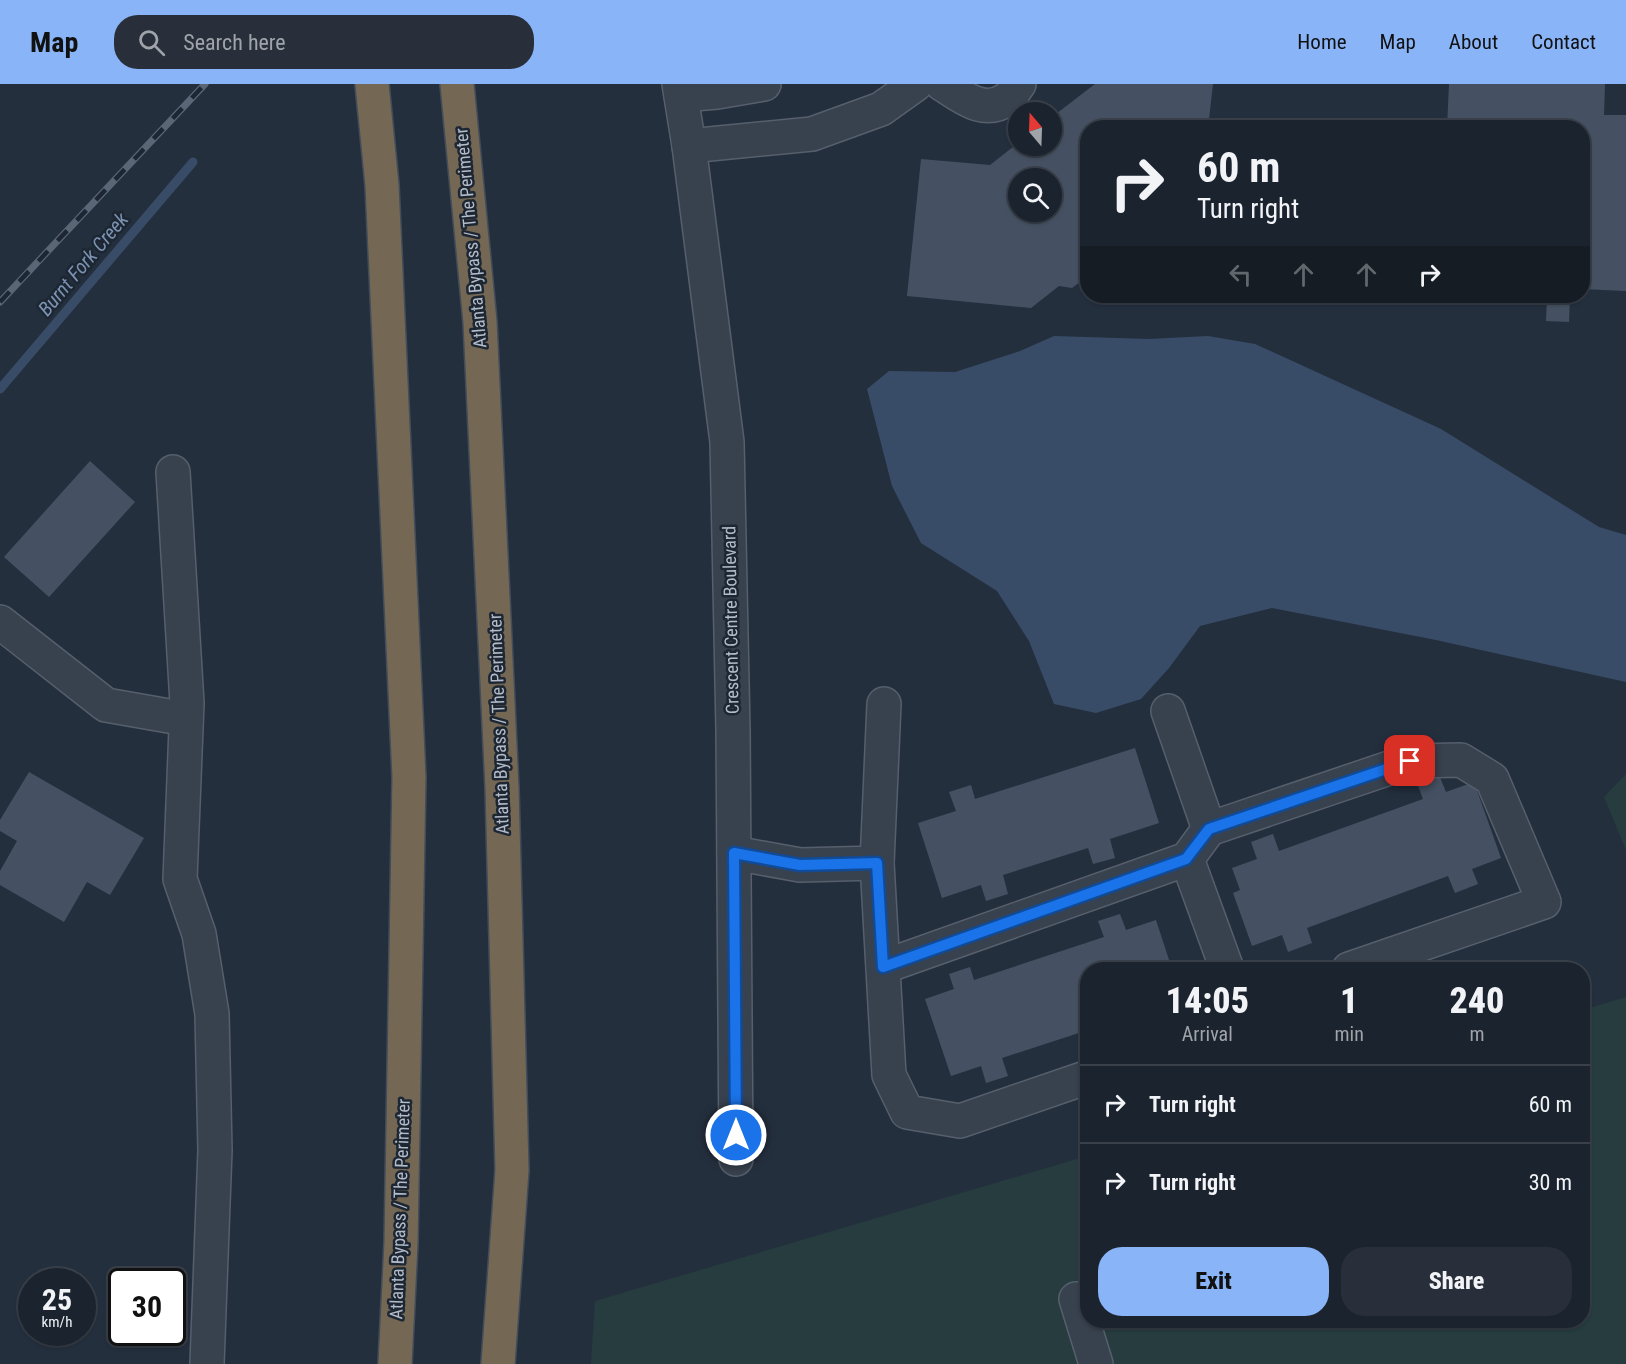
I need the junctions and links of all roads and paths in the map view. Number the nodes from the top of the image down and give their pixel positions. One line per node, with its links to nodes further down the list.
1 (372, 84): 27 (highway, Atlanta Bypass / The Perimeter)
2 (764, 84): 6 (street)
3 (916, 84): 8 (street)
4 (942, 84): 5 (street)
5 (1019, 84)
6 (680, 90): 8 (street, Crescent Centre Boulevard)
7 (459, 97): 28 (highway, Atlanta Bypass / The Perimeter)
8 (689, 146): 15 (street, Crescent Centre Boulevard)
9 (174, 472): 13 (street)
10 (0, 622): 13 (street)
11 (884, 704): 17 (street)
12 (1168, 711): 14 (street)
13 (186, 719): 26 (street)
14 (1209, 829): 16 (street); 19 (street)
15 (734, 853): 17 (street); 22 (street, Crescent Centre Boulevard)
16 (1186, 859): 18 (street); 20 (street)
17 (877, 863): 20 (street)
18 (1224, 962)
19 (1369, 962)
20 (883, 967): 21 (street)
21 (1080, 1080)
22 (736, 1159)
23 (1076, 1299): 24 (street)
24 (1080, 1313)
25 (1084, 1328): 29 (street)
26 (207, 1364)
27 (395, 1364)
28 (498, 1364)
29 (1095, 1364)

